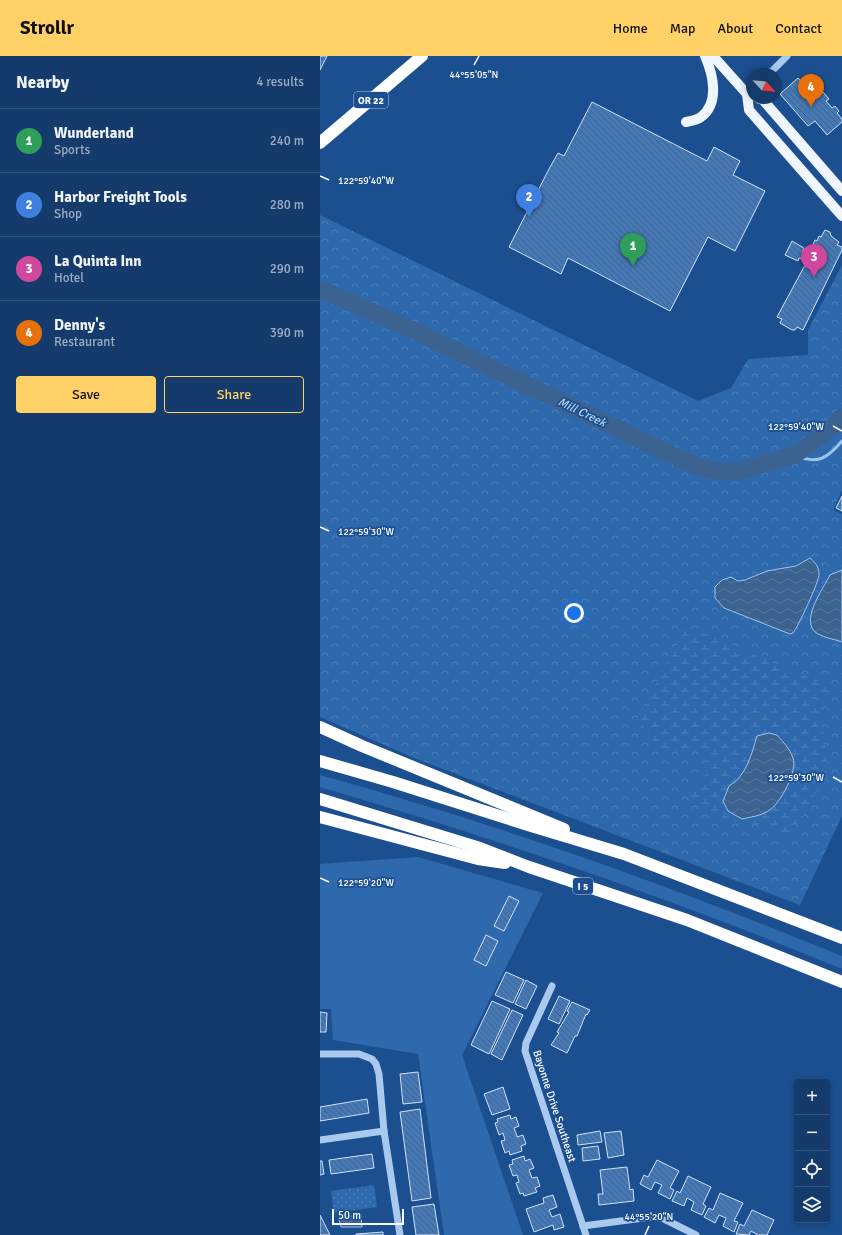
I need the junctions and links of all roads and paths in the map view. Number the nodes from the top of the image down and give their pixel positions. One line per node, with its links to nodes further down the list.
1 (422, 56): 10 (highway, OR 22)
2 (705, 56): 9 (main road)
3 (713, 56): 6 (main road)
4 (787, 56): 5 (street)
5 (775, 68)
6 (746, 89)
7 (750, 104): 12 (main road)
8 (766, 104): 11 (main road)
9 (686, 122)
10 (320, 143)
11 (842, 191)
12 (842, 216)
13 (320, 727): 17 (highway)
14 (320, 760): 17 (highway)
15 (320, 800): 18 (highway, I 5)
16 (320, 817): 18 (highway, I 5)
17 (624, 854): 19 (highway)
18 (529, 867): 20 (highway, I 5)
19 (842, 938)
20 (842, 982)
21 (552, 986): 25 (street, Bayonne Drive Southeast)
22 (320, 1054): 23 (street)
23 (384, 1131): 24 (street); 26 (street)
24 (320, 1140)
25 (583, 1226): 27 (street, Bayonne Drive Southeast); 28 (street)
26 (400, 1235)
27 (586, 1235)
28 (696, 1235)

